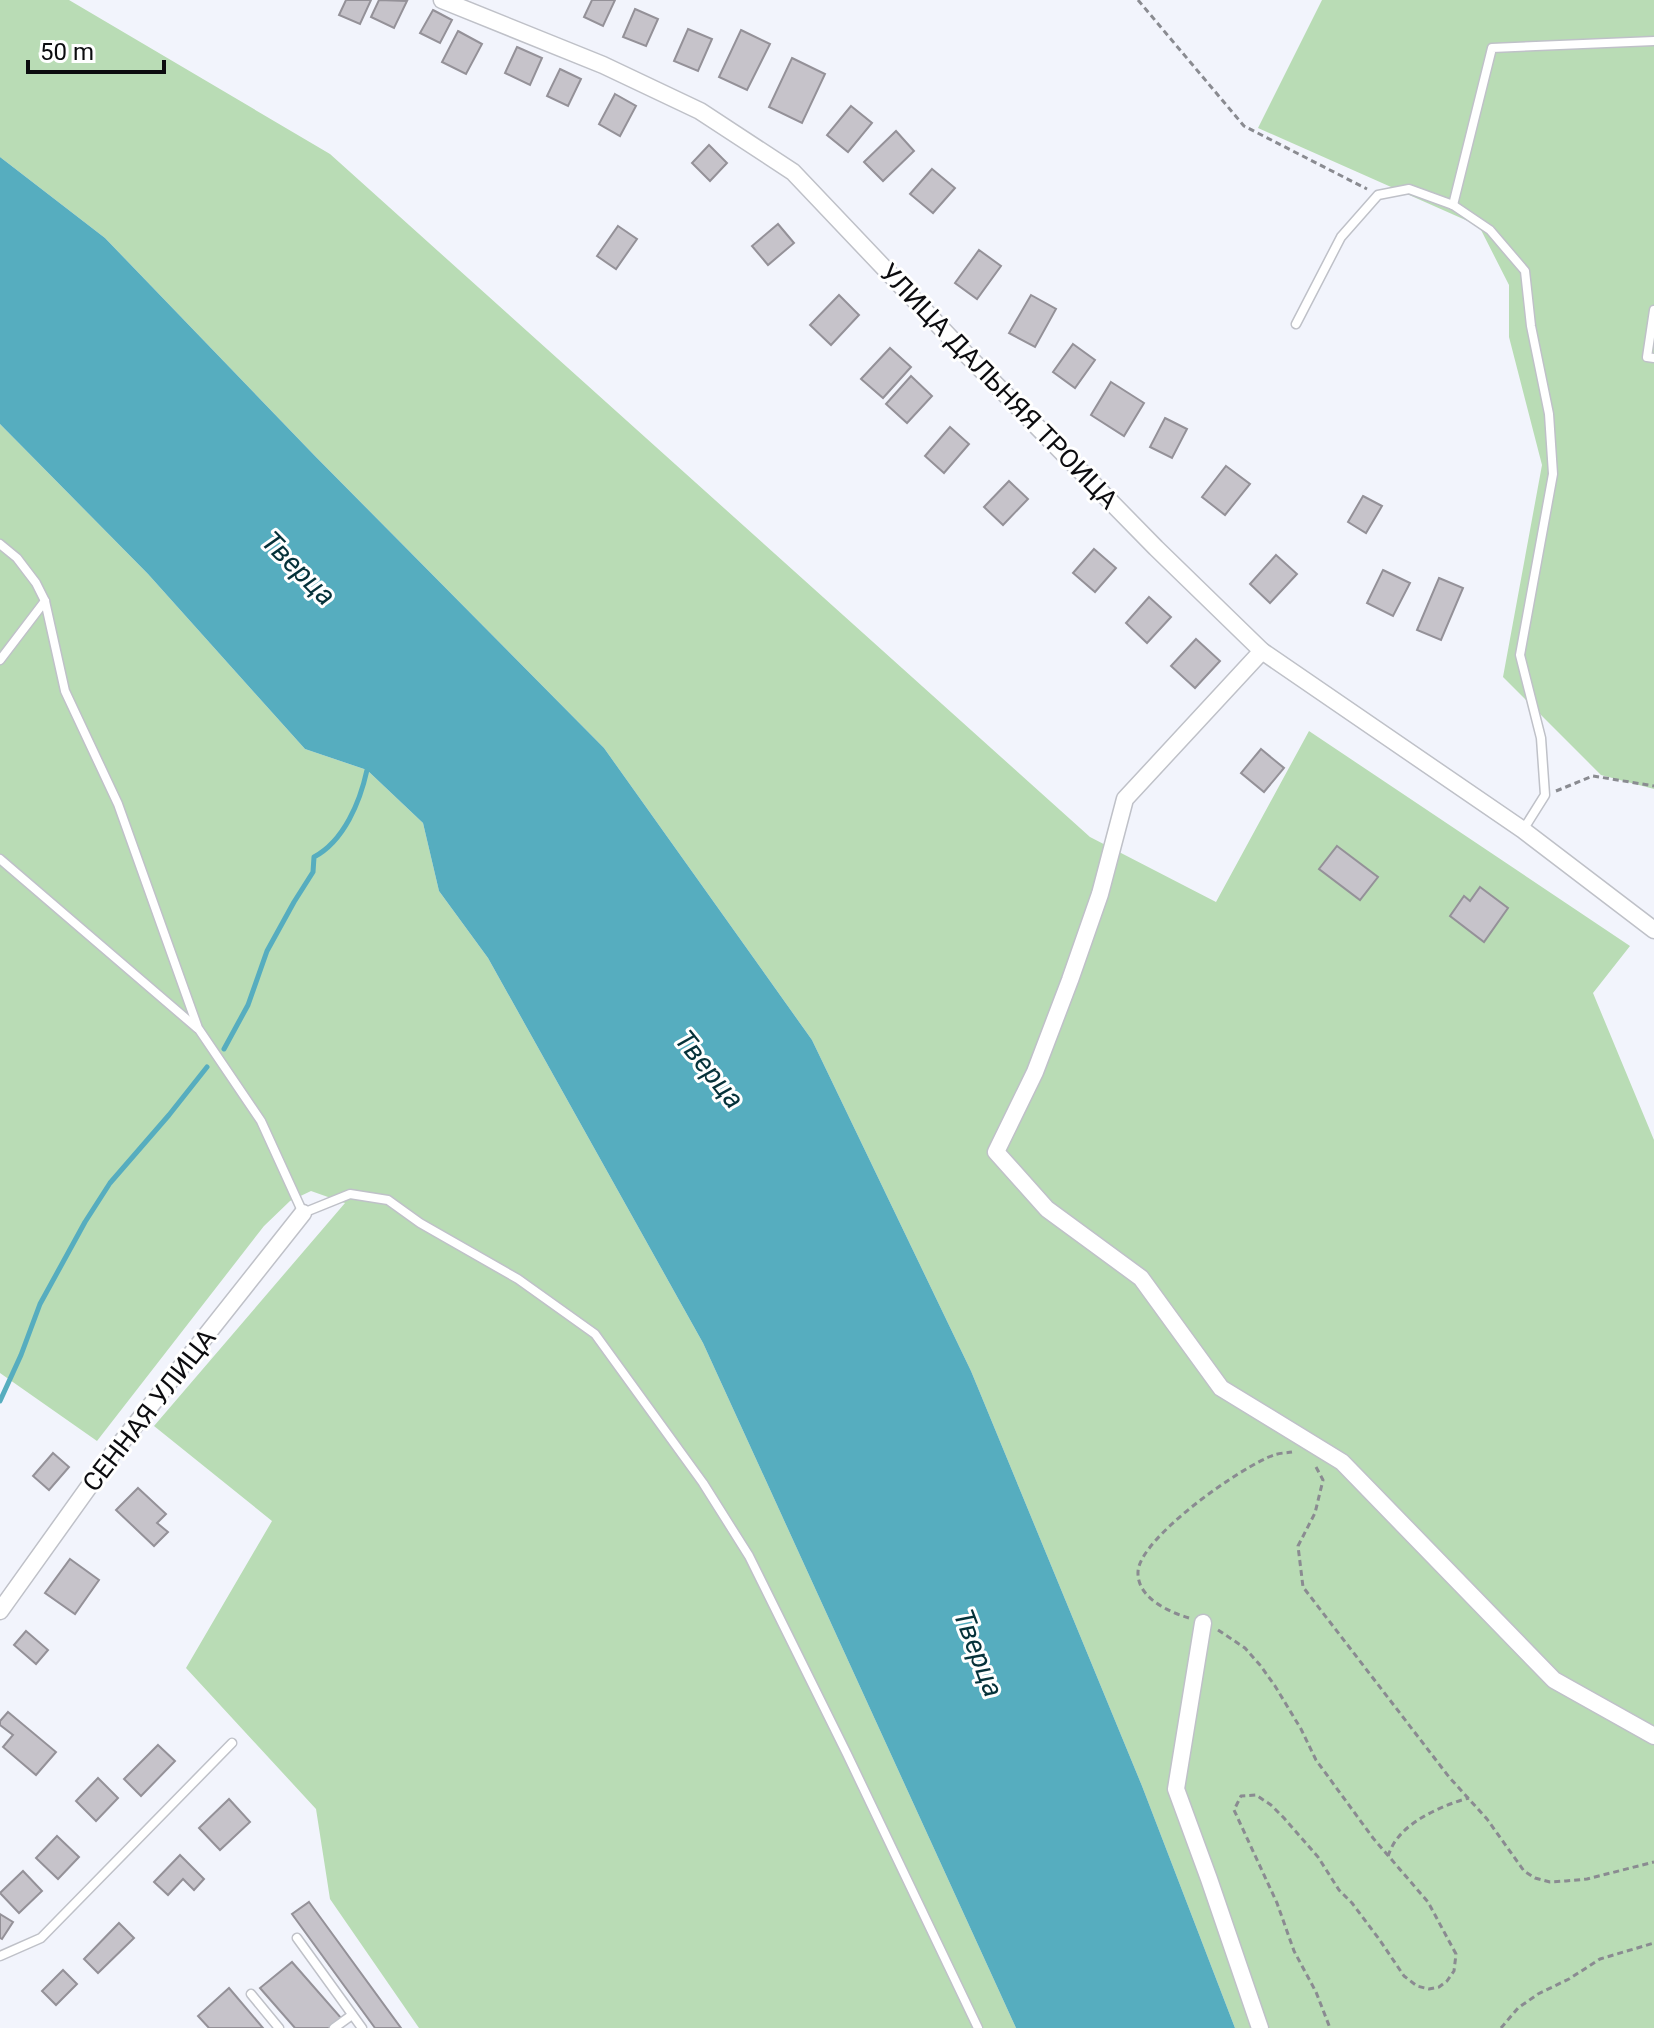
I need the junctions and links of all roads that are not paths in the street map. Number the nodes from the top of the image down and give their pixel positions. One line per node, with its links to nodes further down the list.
1 (442, 0): 9 (street, УЛИЦА ДАЛЬНЯЯ ТРОИЦА)
2 (1654, 41): 3 (lane)
3 (1453, 205): 5 (lane); 11 (lane)
4 (1654, 310): 6 (lane)
5 (1296, 324)
6 (1654, 358)
7 (0, 544): 8 (lane)
8 (45, 601): 10 (lane); 14 (lane)
9 (1262, 651): 11 (street, УЛИЦА ДАЛЬНЯЯ ТРОИЦА); 18 (street)
10 (0, 660)
11 (1523, 830): 13 (street, УЛИЦА ДАЛЬНЯЯ ТРОИЦА)
12 (0, 859): 14 (lane)
13 (1654, 930)
14 (198, 1028): 15 (lane)
15 (303, 1213): 16 (street, СЕННАЯ УЛИЦА); 27 (lane)
16 (0, 1611)
17 (1203, 1623): 28 (street)
18 (1654, 1736)
19 (232, 1743): 21 (lane)
20 (297, 1938): 23 (lane)
21 (0, 1956)
22 (251, 1994): 24 (lane)
23 (352, 2015): 25 (lane); 26 (lane)
24 (279, 2028)
25 (334, 2028)
26 (362, 2028)
27 (978, 2028)
28 (1260, 2028)

